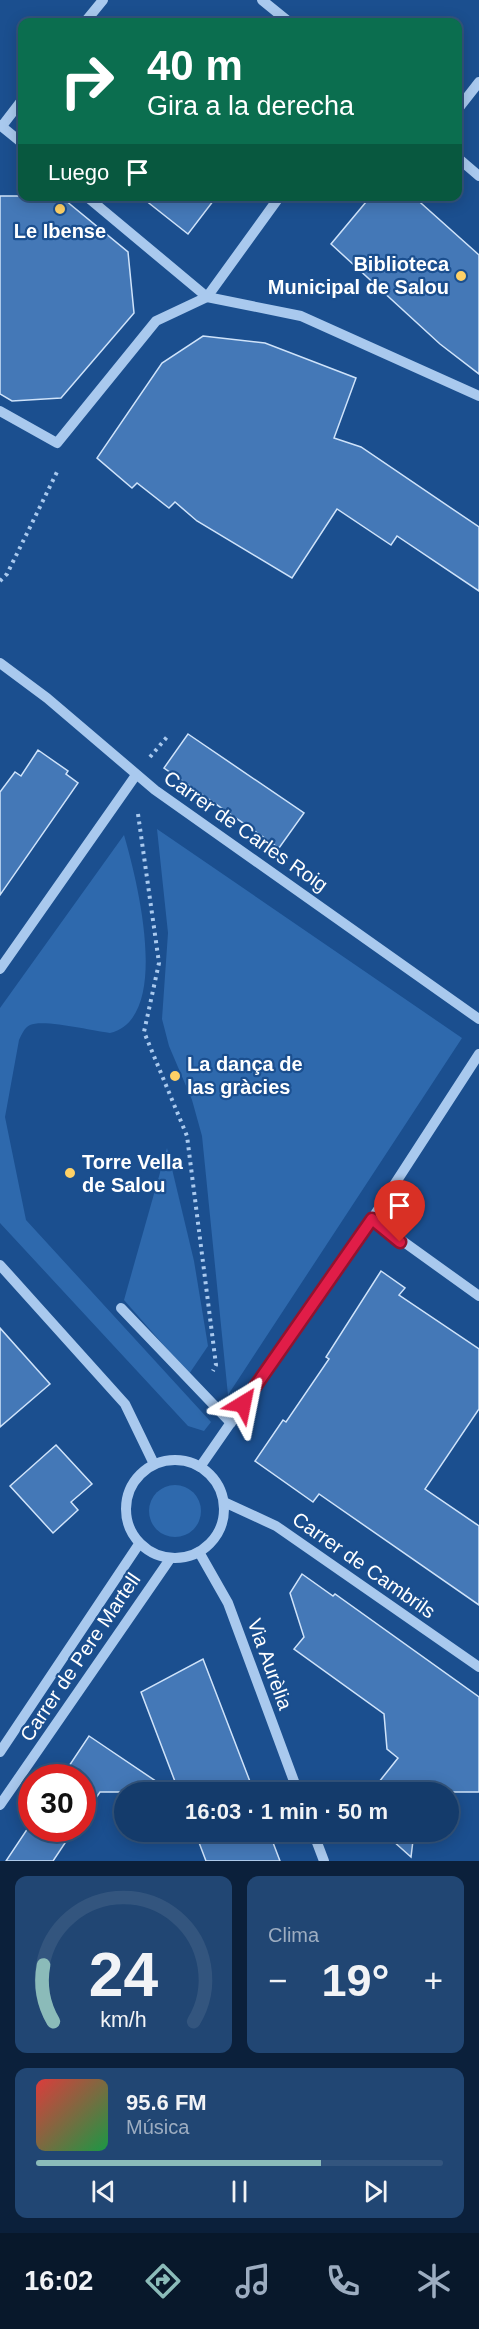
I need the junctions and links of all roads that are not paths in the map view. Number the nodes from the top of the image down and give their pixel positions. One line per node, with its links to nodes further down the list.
1 (103, 0): 3 (street)
2 (262, 0): 4 (street)
3 (88, 18)
4 (284, 18)
5 (479, 82): 7 (street)
6 (18, 105): 8 (street)
7 (462, 105)
8 (1, 125): 9 (street)
9 (18, 140)
10 (462, 161): 11 (street)
11 (479, 176)
12 (92, 201): 14 (street)
13 (276, 201): 14 (street)
14 (207, 297): 15 (street); 16 (street)
15 (479, 396)
16 (0, 411)
17 (0, 663): 18 (street, Carrer de Carles Roig)
18 (136, 775): 19 (street); 20 (street, Carrer de Carles Roig)
19 (0, 969)
20 (479, 1018)
21 (479, 1054): 22 (street)
22 (372, 1219): 24 (street); 26 (street)
23 (0, 1265): 27 (street)
24 (479, 1296)
25 (121, 1308): 26 (street)
26 (231, 1423): 28 (street)
27 (154, 1464): 28 (street); 30 (street)
28 (200, 1467): 29 (street)
29 (224, 1502): 31 (street); 33 (street, Carrer de Cambrils)
30 (140, 1544): 32 (street); 34 (street, Carrer de Pere Martell)
31 (199, 1552): 32 (street); 35 (street, Via Aurèlia)
32 (170, 1558): 36 (street, Carrer de Pere Martell)
33 (479, 1667)
34 (0, 1752)
35 (294, 1782)
36 (0, 1805)
37 (317, 1842): 38 (street)
38 (324, 1861)

